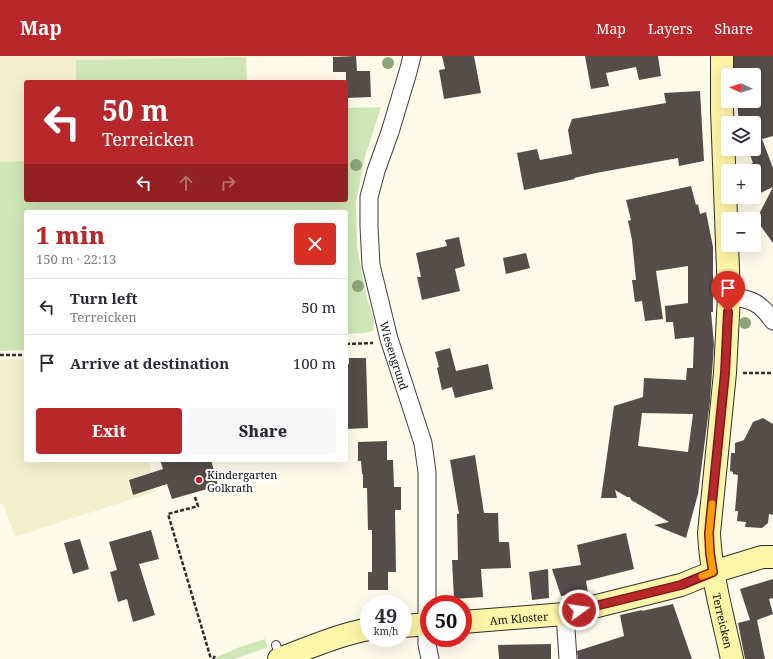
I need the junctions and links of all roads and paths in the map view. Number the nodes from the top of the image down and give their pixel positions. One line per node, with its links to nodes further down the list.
1 (412, 56): 5 (street, Wiesengrund)
2 (722, 56): 3 (main road, Terreicken)
3 (729, 296): 4 (street); 9 (main road, Terreicken)
4 (773, 321)
5 (389, 339): 6 (path); 14 (street, Wiesengrund)
6 (348, 344)
7 (0, 355): 8 (path)
8 (24, 355)
9 (725, 373): 10 (path); 13 (main road, Terreicken)
10 (773, 373)
11 (195, 497): 20 (path)
12 (773, 557): 13 (main road, Am Kloster)
13 (713, 572): 15 (main road, Am Kloster); 23 (main road, Terreicken)
14 (428, 595)
15 (565, 614): 16 (main road, Am Kloster); 22 (street)
16 (472, 621)
17 (360, 630): 19 (main road)
18 (428, 647): 21 (street, Wiesengrund)
19 (279, 654)
20 (213, 658)
21 (430, 659)
22 (568, 659)
23 (732, 659)

